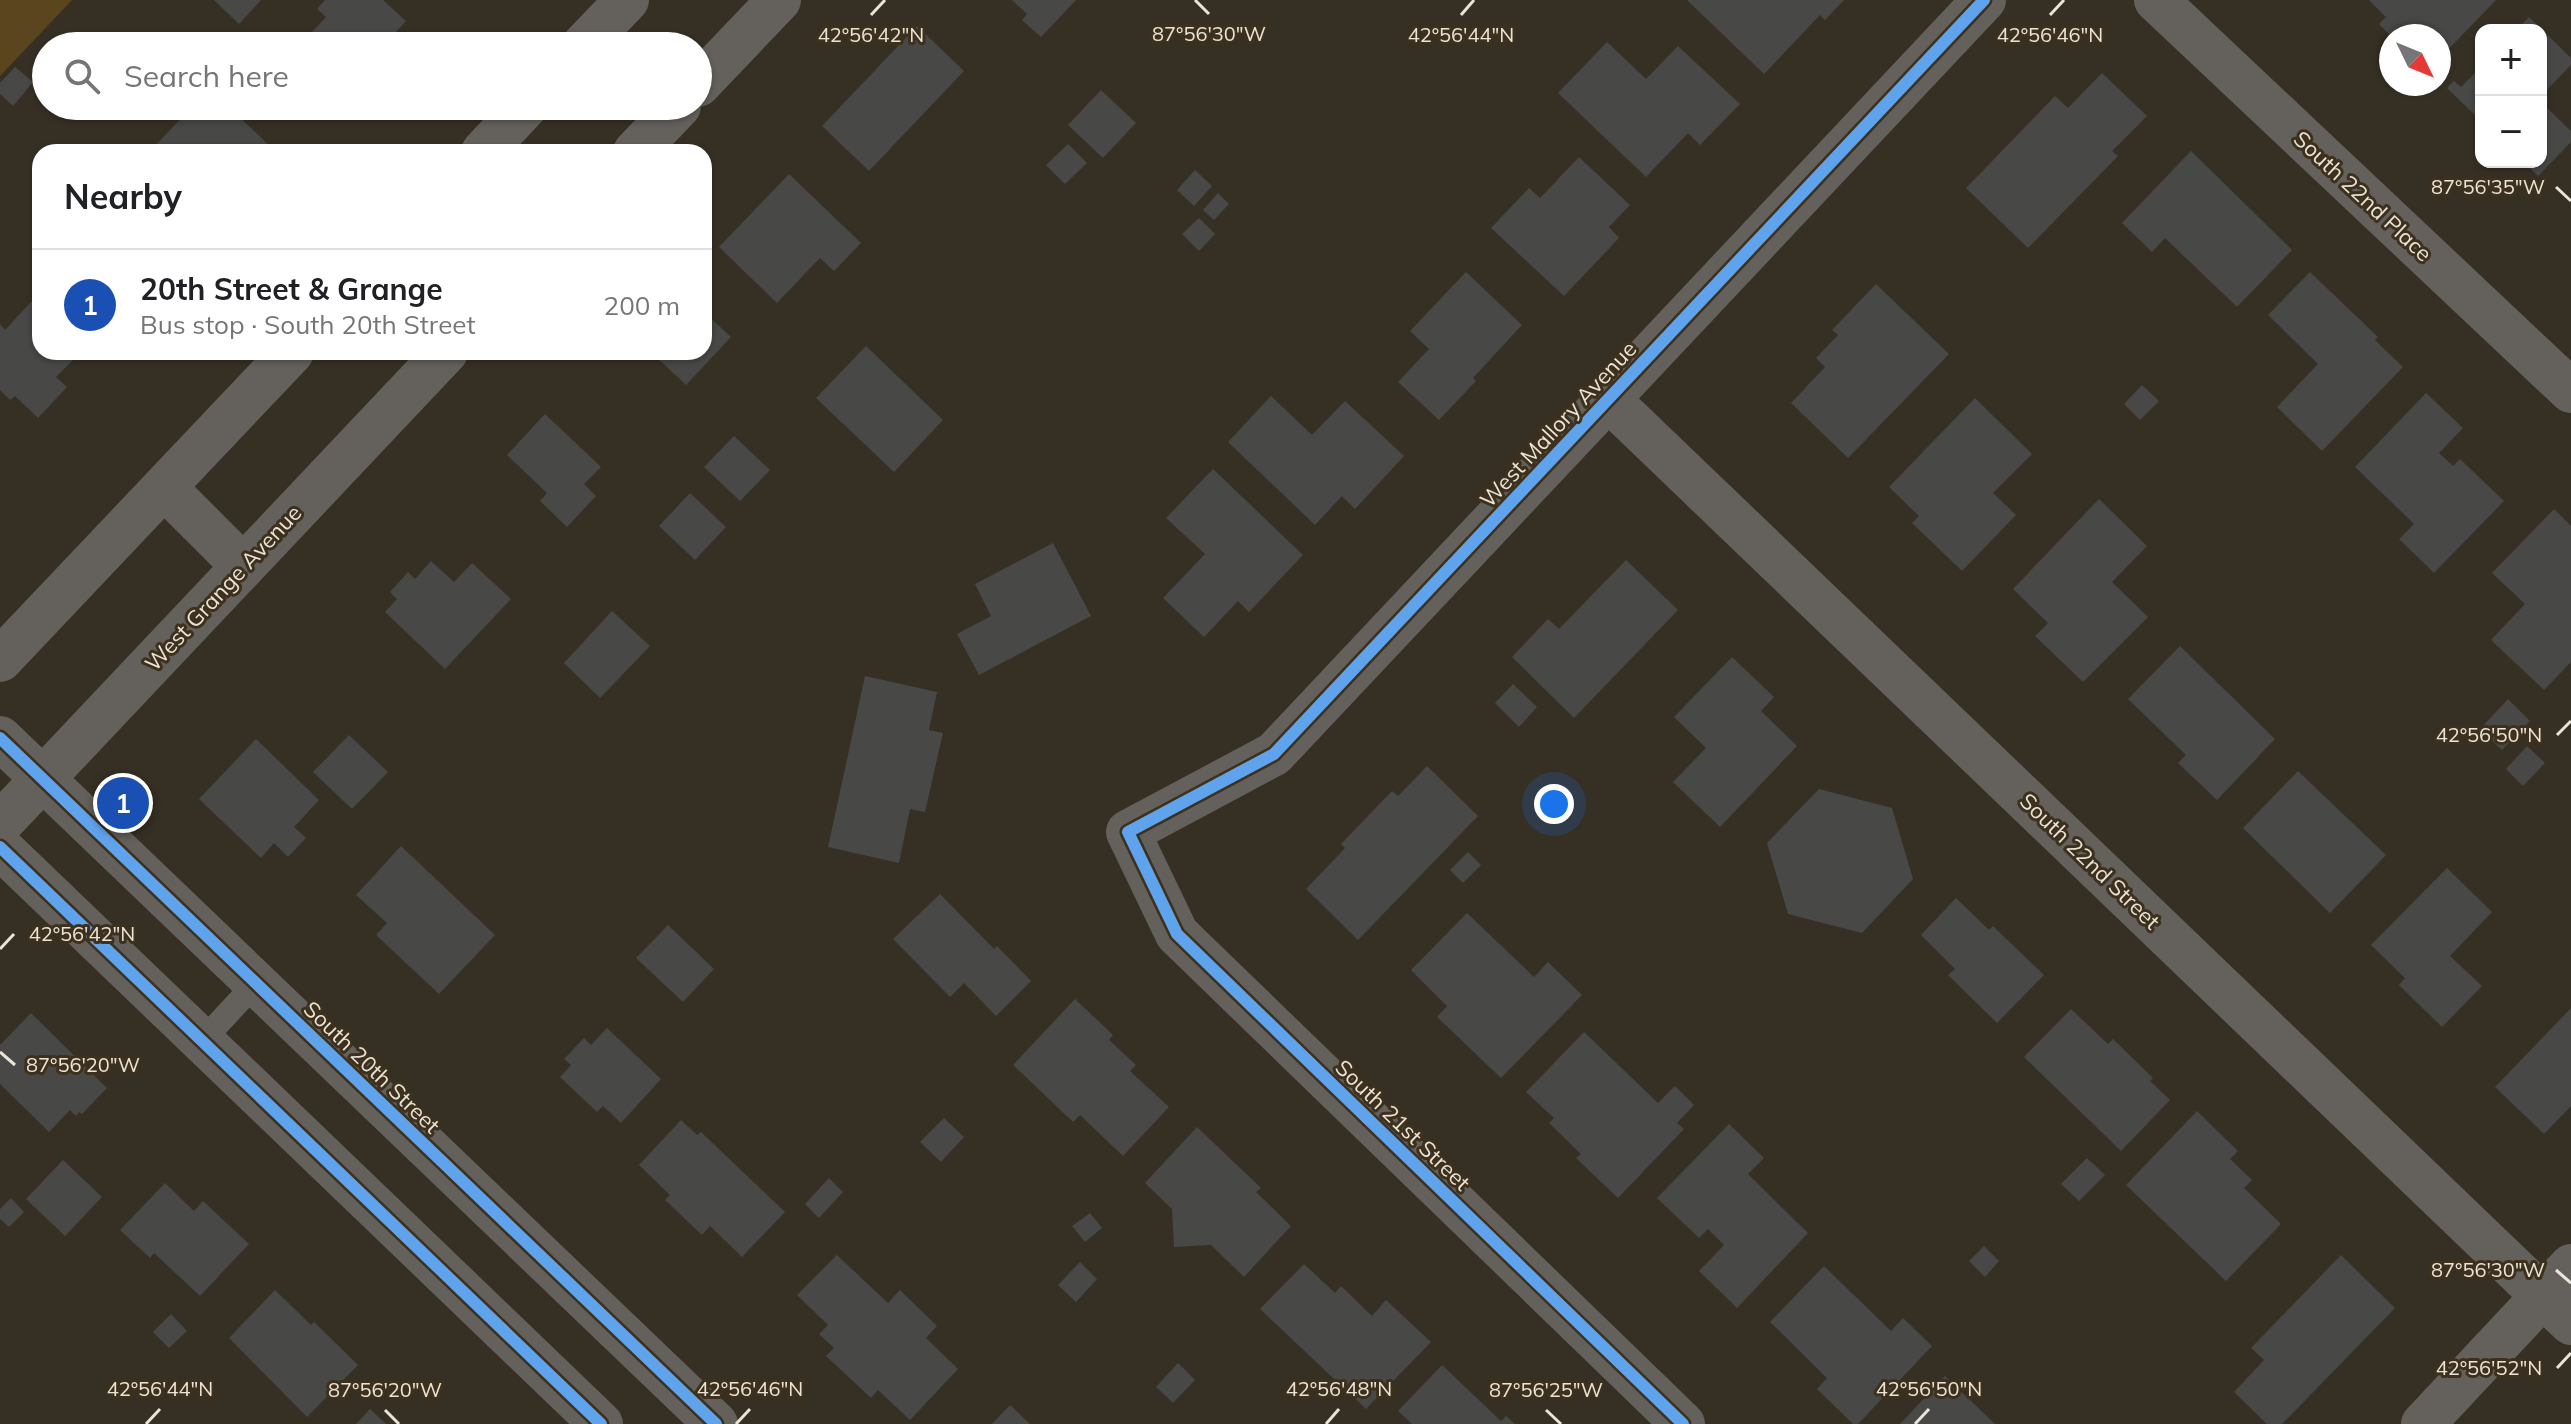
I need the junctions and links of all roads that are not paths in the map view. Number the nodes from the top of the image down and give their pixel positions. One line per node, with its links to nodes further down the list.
1 (627, 0): 5 (street)
2 (779, 0): 6 (street)
3 (1984, 0): 14 (street, West Mallory Avenue)
4 (2156, 0): 13 (street, South 22nd Place)
5 (596, 32)
6 (712, 70)
7 (513, 120): 9 (street)
8 (666, 120): 10 (street)
9 (490, 144)
10 (643, 144)
11 (284, 360): 15 (street)
12 (438, 360): 16 (street, West Grange Avenue)
13 (2571, 391)
14 (1609, 400): 21 (street, West Mallory Avenue); 25 (street, South 22nd Street)
15 (164, 487): 16 (street); 17 (street)
16 (243, 566): 19 (street, West Grange Avenue)
17 (0, 660)
18 (0, 738): 19 (street, South 20th Street)
19 (42, 778): 20 (street, West Grange Avenue); 23 (street, South 20th Street)
20 (0, 824)
21 (1128, 832): 28 (street, South 21st Street)
22 (0, 847): 24 (street)
23 (256, 983): 24 (lane); 27 (street, South 20th Street)
24 (202, 1041): 26 (street)
25 (2562, 1295): 29 (street)
26 (601, 1424)
27 (716, 1424)
28 (1683, 1424)
29 (2423, 1424)

